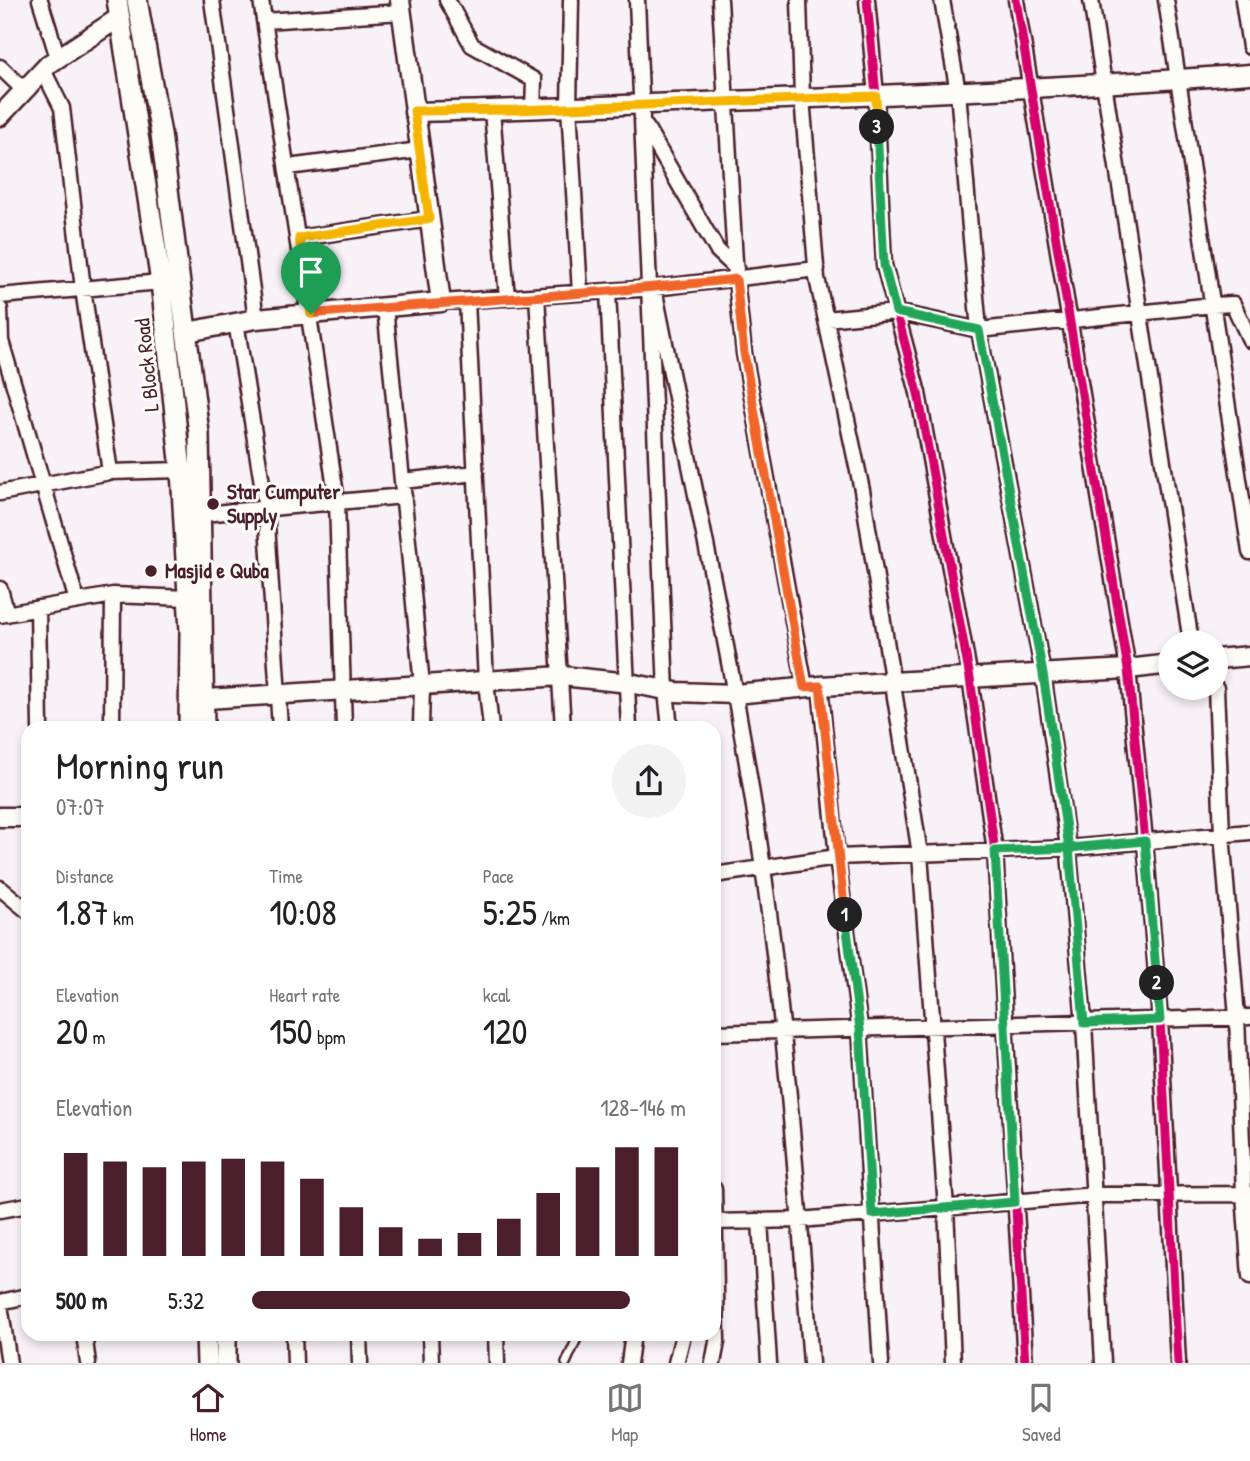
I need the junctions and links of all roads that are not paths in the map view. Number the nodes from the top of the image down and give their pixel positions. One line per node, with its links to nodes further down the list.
1 (40, 0): 20 (street)
2 (137, 0): 65 (main road, L Block Road)
3 (212, 0): 60 (street)
4 (261, 0): 18 (street)
5 (447, 0): 33 (street)
6 (571, 0): 32 (street)
7 (637, 0): 36 (street)
8 (720, 0): 31 (street)
9 (799, 0): 30 (street)
10 (867, 0): 29 (street)
11 (942, 0): 28 (street)
12 (1016, 0): 26 (street)
13 (1091, 0): 25 (street)
14 (1166, 0): 24 (street)
15 (1243, 0): 19 (street)
16 (401, 6): 18 (street); 35 (street)
17 (118, 8): 20 (street); 44 (main road, L Block Road)
18 (264, 21): 39 (street)
19 (1250, 47)
20 (58, 58): 22 (street)
21 (0, 67): 27 (street)
22 (43, 70): 27 (street); 46 (street)
23 (1250, 74): 24 (street)
24 (1178, 79): 25 (street); 54 (street)
25 (1104, 85): 26 (street); 58 (street)
26 (1030, 89): 28 (street); 62 (street)
27 (24, 90): 37 (street)
28 (958, 92): 29 (street); 64 (street)
29 (876, 96): 30 (street); 57 (street)
30 (802, 98): 31 (street); 42 (street)
31 (727, 101): 36 (street); 43 (street)
32 (569, 107): 33 (street); 36 (street); 48 (street)
33 (533, 109): 34 (street)
34 (492, 110): 35 (street); 51 (street)
35 (414, 111): 38 (street)
36 (643, 113): 43 (street); 45 (street)
37 (0, 116)
38 (420, 150): 39 (street); 40 (street)
39 (288, 167): 41 (street)
40 (429, 219): 41 (street); 53 (street)
41 (299, 238): 59 (street)
42 (817, 269): 43 (street); 61 (street)
43 (736, 273): 45 (street); 96 (street)
44 (161, 282): 46 (street); 67 (main road, L Block Road)
45 (652, 288): 47 (street); 98 (street); 99 (street)
46 (83, 289): 49 (street); 68 (street)
47 (608, 291): 48 (street); 93 (street)
48 (580, 293): 50 (street)
49 (0, 296)
50 (537, 296): 51 (street); 90 (street)
51 (506, 298): 52 (street)
52 (467, 300): 53 (street); 69 (street)
53 (441, 302): 55 (street)
54 (1213, 304): 58 (street); 66 (street); 77 (street)
55 (385, 307): 59 (street); 70 (street)
56 (0, 310): 71 (street)
57 (896, 312): 61 (street); 64 (street); 91 (street)
58 (1140, 312): 62 (street); 84 (street)
59 (311, 314): 60 (street); 74 (street)
60 (256, 319): 63 (street)
61 (826, 319): 94 (street)
62 (1069, 320): 64 (street); 88 (street)
63 (236, 322): 65 (street); 75 (street)
64 (979, 330): 89 (street)
65 (187, 332): 76 (main road, L Block Road)
66 (1250, 340)
67 (181, 470): 68 (street); 76 (main road, L Block Road)
68 (110, 472): 71 (street)
69 (476, 473): 70 (street); 92 (street)
70 (402, 481): 73 (street)
71 (42, 485): 72 (street); 81 (street)
72 (0, 493)
73 (404, 496): 74 (street); 95 (street)
74 (337, 501): 75 (street); 97 (street)
75 (266, 508): 76 (street); 100 (street)
76 (193, 515): 80 (main road, L Block Road); 101 (main road, L Block Road)
77 (1250, 552)
78 (0, 589): 83 (street)
79 (113, 595): 80 (street); 81 (street); 104 (street)
80 (188, 598): 101 (main road, L Block Road)
81 (77, 601): 82 (street)
82 (38, 608): 83 (street); 103 (street)
83 (3, 614)
84 (1189, 630)
85 (1250, 656): 86 (street)
86 (1228, 658)
87 (1158, 666): 88 (street)
88 (1128, 669): 89 (street); 118 (street)
89 (1043, 674): 91 (street); 119 (street)
90 (562, 677): 92 (street); 93 (street); 111 (street)
91 (970, 678): 94 (street); 120 (street)
92 (486, 681): 95 (street); 110 (street)
93 (629, 683): 98 (street); 112 (street)
94 (894, 683): 96 (street); 121 (street)
95 (422, 685): 97 (street); 109 (street)
96 (812, 687): 99 (street); 122 (street)
97 (343, 690): 100 (street); 108 (street)
98 (666, 691): 99 (street); 113 (street)
99 (735, 694): 123 (street)
100 (279, 695): 101 (street); 107 (street)
101 (197, 700): 105 (main road, L Block Road); 106 (main road, L Block Road)
102 (1216, 700): 117 (street)
103 (40, 721)
104 (112, 721)
105 (190, 721)
106 (202, 721)
107 (280, 721)
108 (344, 721)
109 (421, 721)
110 (490, 721)
111 (563, 721)
112 (629, 721)
113 (669, 721)
114 (0, 817): 115 (street)
115 (21, 817)
116 (1250, 832): 117 (street)
117 (1222, 834): 118 (street); 127 (street)
118 (1145, 841): 119 (street); 128 (street)
119 (1069, 848): 120 (street); 129 (street)
120 (995, 851): 121 (street); 130 (street)
121 (919, 854): 122 (street); 131 (street)
122 (837, 857): 123 (street); 132 (street)
123 (763, 868): 124 (street); 133 (street)
124 (721, 874)
125 (0, 888): 126 (street)
126 (21, 905)
127 (1244, 1017): 128 (street); 135 (street)
128 (1160, 1020): 129 (street); 137 (street)
129 (1084, 1023): 130 (street); 136 (street)
130 (1007, 1026): 131 (street); 138 (street)
131 (932, 1028): 132 (street); 140 (street)
132 (860, 1029): 133 (street); 142 (street)
133 (783, 1031): 134 (street); 143 (street)
134 (721, 1034)
135 (1247, 1194): 137 (street); 146 (street)
136 (1094, 1195): 137 (street); 138 (street); 177 (street)
137 (1170, 1195): 178 (street)
138 (1015, 1202): 140 (street); 176 (street)
139 (21, 1206): 141 (street)
140 (946, 1208): 142 (street); 175 (street)
141 (0, 1210)
142 (872, 1214): 143 (street); 174 (street)
143 (800, 1220): 144 (street); 173 (street)
144 (760, 1221): 145 (street); 172 (street)
145 (721, 1222)
146 (1250, 1277)
147 (21, 1298): 148 (street)
148 (0, 1303): 160 (street)
149 (85, 1341): 161 (street)
150 (206, 1341): 162 (main road)
151 (226, 1341): 163 (main road)
152 (294, 1341): 164 (street)
153 (359, 1341): 165 (street)
154 (430, 1341): 166 (street)
155 (496, 1341): 167 (street)
156 (576, 1341): 168 (lane)
157 (632, 1341): 169 (street)
158 (682, 1341): 170 (street)
159 (717, 1341): 171 (street)
160 (9, 1363)
161 (88, 1363)
162 (207, 1363)
163 (226, 1363)
164 (295, 1363)
165 (360, 1363)
166 (431, 1363)
167 (496, 1363)
168 (566, 1363)
169 (629, 1363)
170 (676, 1363)
171 (713, 1363)
172 (769, 1363)
173 (811, 1363)
174 (881, 1363)
175 (953, 1363)
176 (1025, 1363)
177 (1103, 1363)
178 (1178, 1363)

